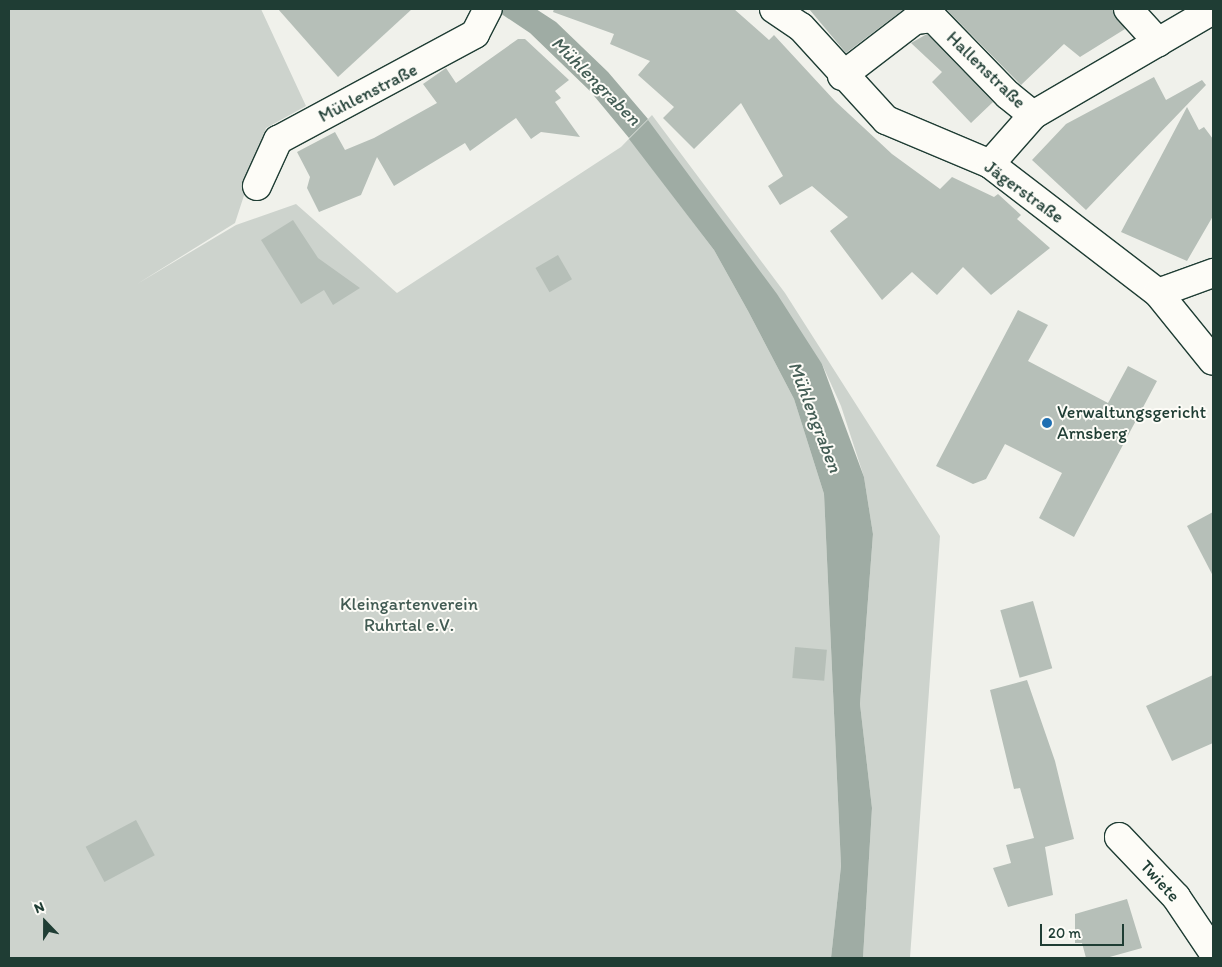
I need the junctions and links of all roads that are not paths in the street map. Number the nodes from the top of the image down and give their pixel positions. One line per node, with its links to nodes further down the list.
1 (774, 9): 6 (street, Jägerstraße)
2 (1128, 9): 5 (street)
3 (1213, 10): 5 (street, Hallenstraße)
4 (487, 12): 9 (street, Mühlenstraße)
5 (1158, 42): 7 (street, Hallenstraße)
6 (842, 76): 7 (street, Hallenstraße); 8 (street, Jägerstraße)
7 (1032, 115): 8 (street, Hallenstraße)
8 (990, 164): 11 (street, Jägerstraße)
9 (257, 186)
10 (1213, 273): 11 (street)
11 (1158, 293): 12 (street, Jägerstraße)
12 (1213, 361)
13 (1119, 837): 14 (street, Twiete)
14 (1213, 952)

